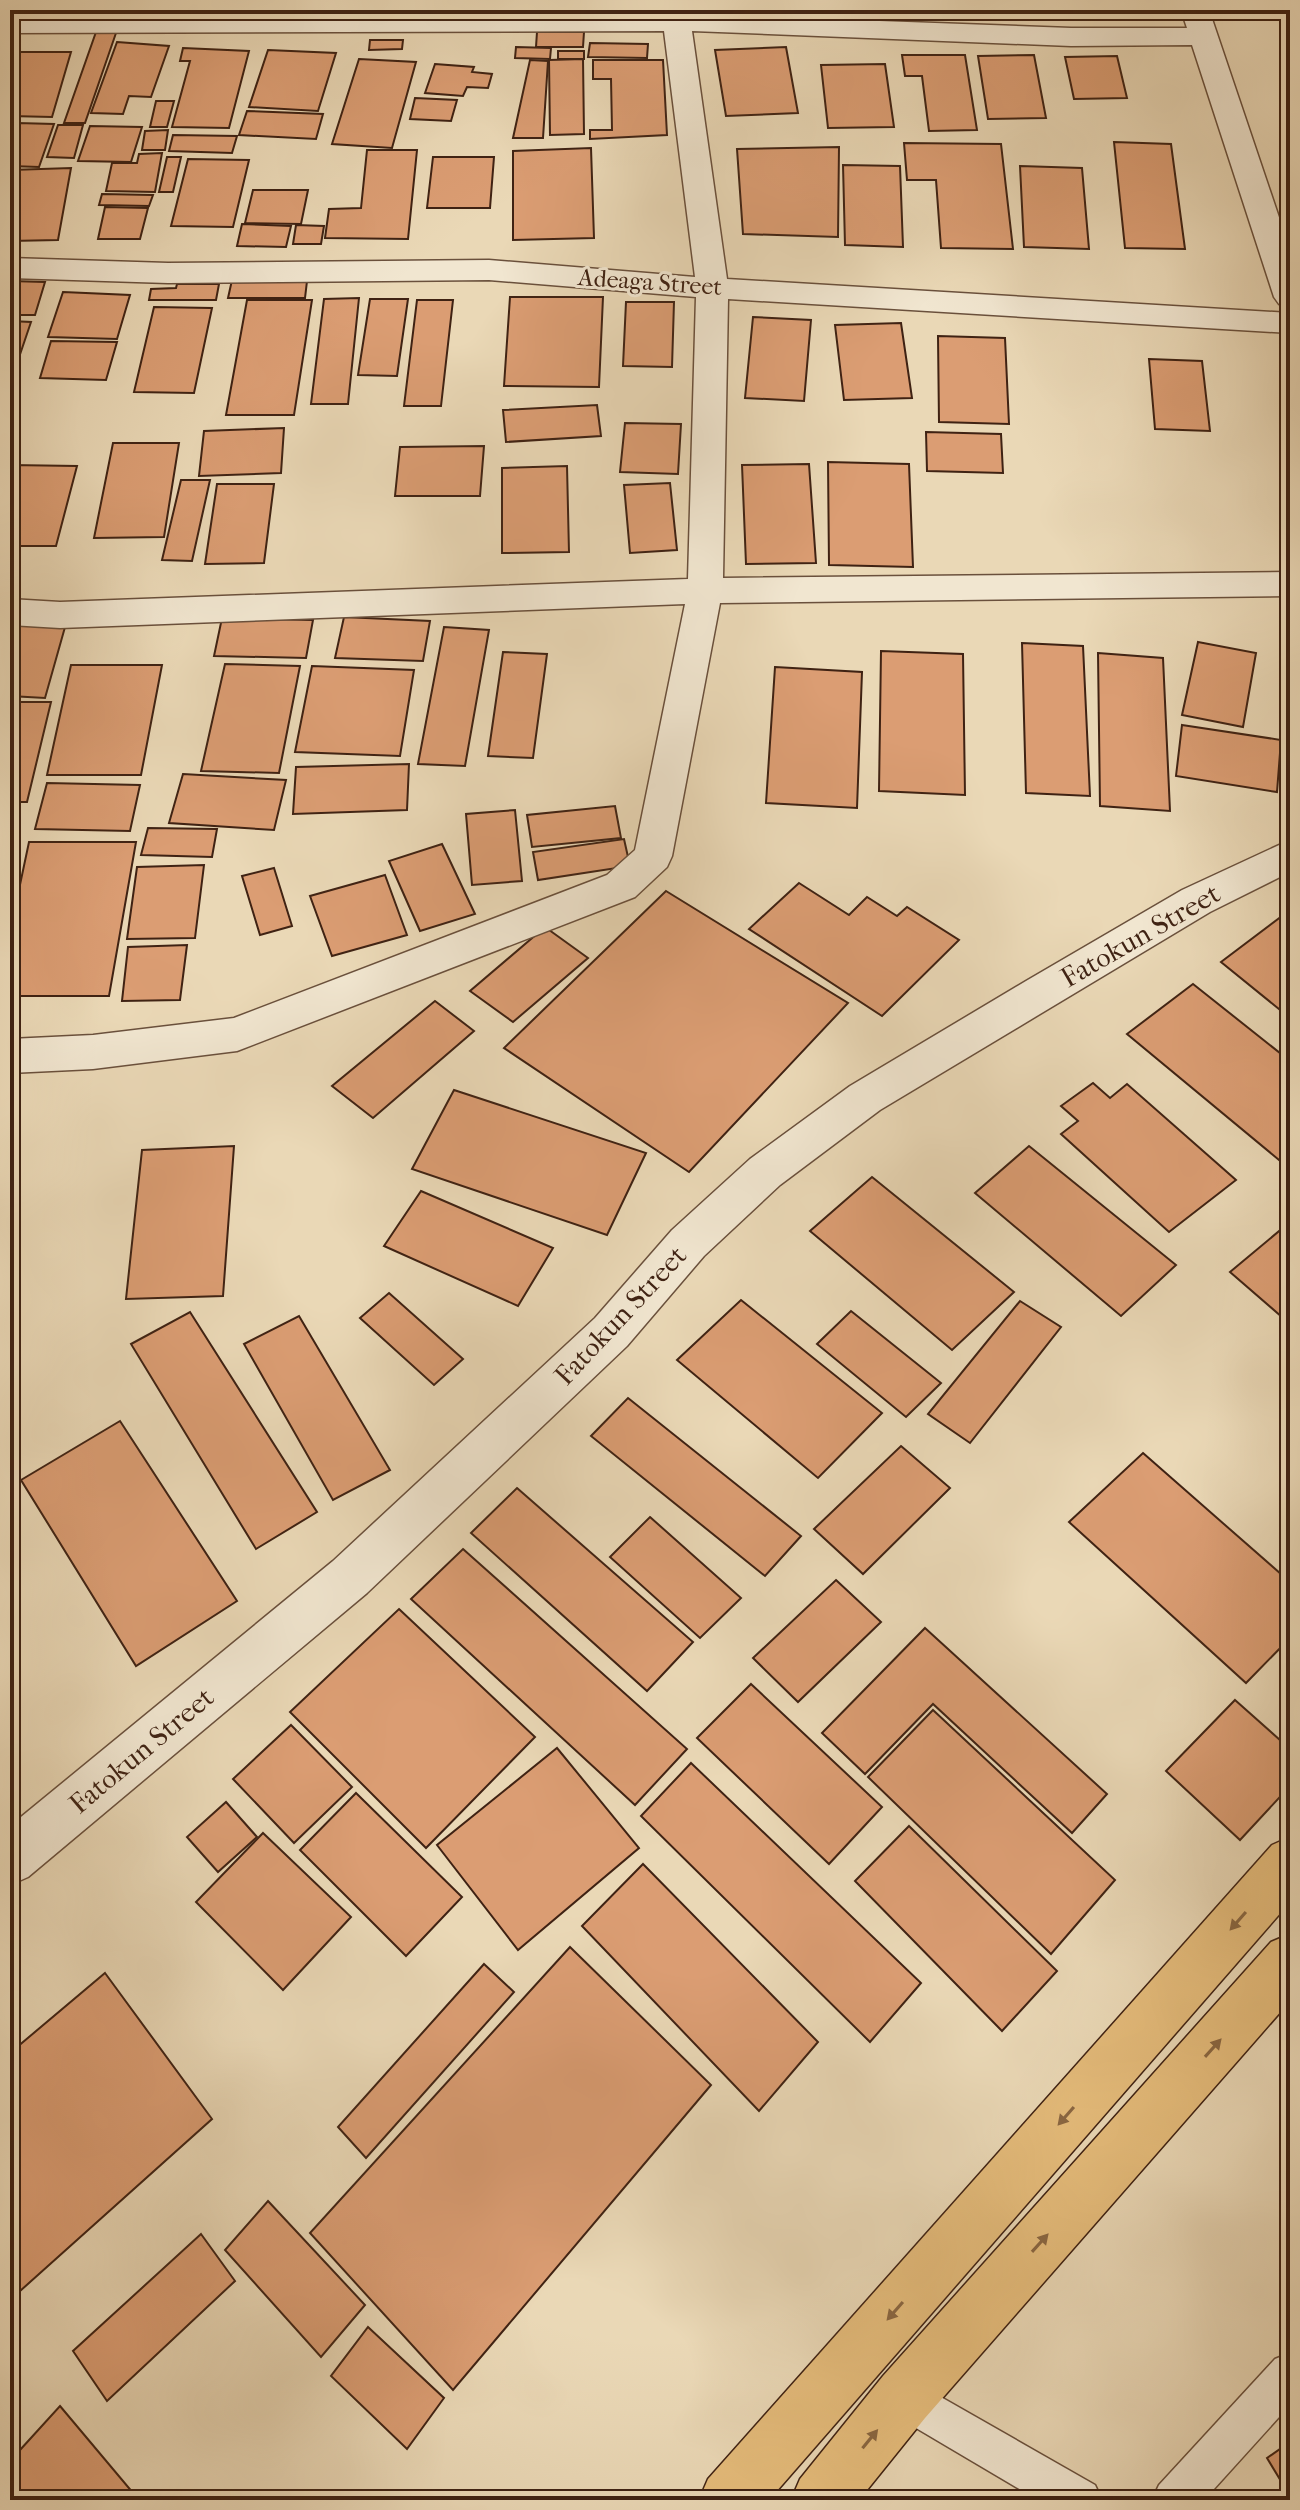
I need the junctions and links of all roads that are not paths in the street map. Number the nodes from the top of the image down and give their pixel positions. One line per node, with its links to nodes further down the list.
1 (675, 16): 2 (street); 3 (street); 5 (street)
2 (1198, 23): 6 (street)
3 (10, 25)
4 (10, 268): 5 (street, Adeaga Street)
5 (712, 288): 7 (street, Adeaga Street); 9 (street)
6 (1290, 297)
7 (1290, 323)
8 (1290, 584): 9 (street)
9 (705, 591): 10 (street); 12 (street)
10 (10, 612)
11 (1290, 855): 13 (street, Fatokun Street)
12 (10, 1056)
13 (10, 1859)
14 (1290, 1863): 18 (main road, one-way to 18)
15 (1290, 1961): 17 (main road, one-way to 15)
16 (1290, 2374): 21 (lane)
17 (904, 2397): 19 (main road, one-way to 17); 20 (lane)
18 (729, 2500)
19 (821, 2500)
20 (1080, 2500)
21 (1174, 2500)

